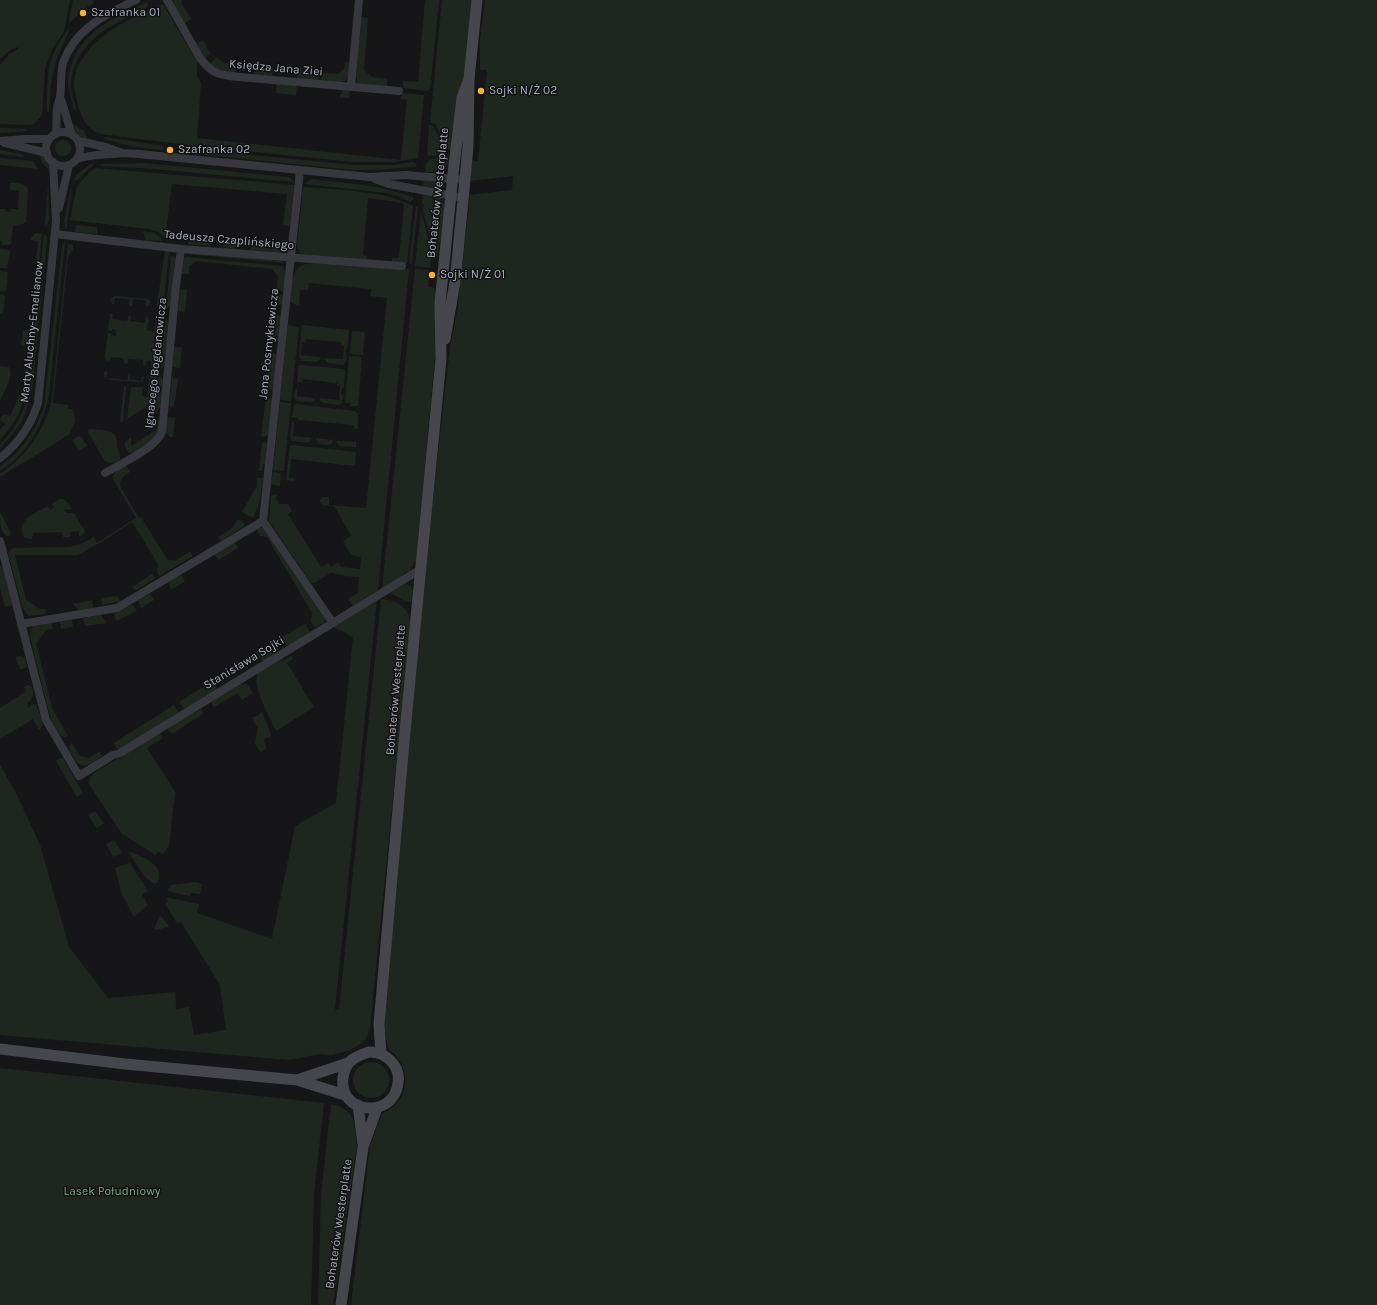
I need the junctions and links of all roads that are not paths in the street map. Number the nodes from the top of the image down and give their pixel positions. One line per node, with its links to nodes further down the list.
1 (136, 0): 8 (street)
2 (167, 0): 6 (street, Księdza Jana Ziei)
3 (359, 0): 6 (street)
4 (477, 0): 5 (main road, Bohaterów Westerplatte)
5 (469, 79): 20 (main road, Bohaterów Westerplatte); 21 (main road, Bohaterów Westerplatte)
6 (351, 86): 7 (street, Księdza Jana Ziei)
7 (399, 91)
8 (60, 96): 9 (street); 10 (street)
9 (72, 134): 10 (street); 12 (street)
10 (53, 136): 11 (street); 13 (street)
11 (0, 141): 13 (street)
12 (78, 141): 14 (street); 15 (street)
13 (47, 153): 16 (street)
14 (122, 153): 15 (street); 18 (street)
15 (77, 158): 17 (street)
16 (53, 162): 17 (street); 24 (street, Marty Aluchny-Emelianow)
17 (68, 165): 24 (street, Marty Aluchny-Emelianow)
18 (300, 170): 19 (street); 27 (street, Jana Posmykiewicza)
19 (370, 177): 20 (street); 22 (street)
20 (452, 179): 21 (street); 22 (main road, Bohaterów Westerplatte)
21 (465, 180): 23 (main road, Bohaterów Westerplatte)
22 (451, 195): 23 (street); 29 (main road, Bohaterów Westerplatte)
23 (464, 198): 29 (main road, Bohaterów Westerplatte)
24 (56, 221): 25 (street, Marty Aluchny-Emelianow)
25 (55, 234): 26 (street, Tadeusza Czaplińskiego); 30 (street, Marty Aluchny-Emelianow)
26 (180, 248): 27 (street, Tadeusza Czaplińskiego); 31 (street, Ignacego Bogdanowicza)
27 (290, 257): 28 (street, Tadeusza Czaplińskiego); 32 (street, Jana Posmykiewicza)
28 (402, 266)
29 (441, 359): 34 (main road, Bohaterów Westerplatte)
30 (0, 458)
31 (105, 473)
32 (263, 521): 35 (street); 36 (street)
33 (0, 541): 36 (street)
34 (420, 569): 35 (street, Stanisława Sojki); 37 (main road, Bohaterów Westerplatte)
35 (333, 622): 36 (street, Stanisława Sojki)
36 (22, 624)
37 (380, 1024): 39 (main road, Bohaterów Westerplatte); 40 (main road, Bohaterów Westerplatte)
38 (0, 1049): 42 (main road)
39 (369, 1052): 40 (main road); 41 (main road)
40 (381, 1054): 45 (main road)
41 (348, 1063): 42 (main road); 43 (main road)
42 (297, 1080): 43 (main road)
43 (344, 1095): 44 (main road)
44 (358, 1105): 45 (main road); 46 (main road, Bohaterów Westerplatte)
45 (377, 1108): 46 (main road, Bohaterów Westerplatte)
46 (364, 1147): 47 (main road, Bohaterów Westerplatte)
47 (341, 1305)

